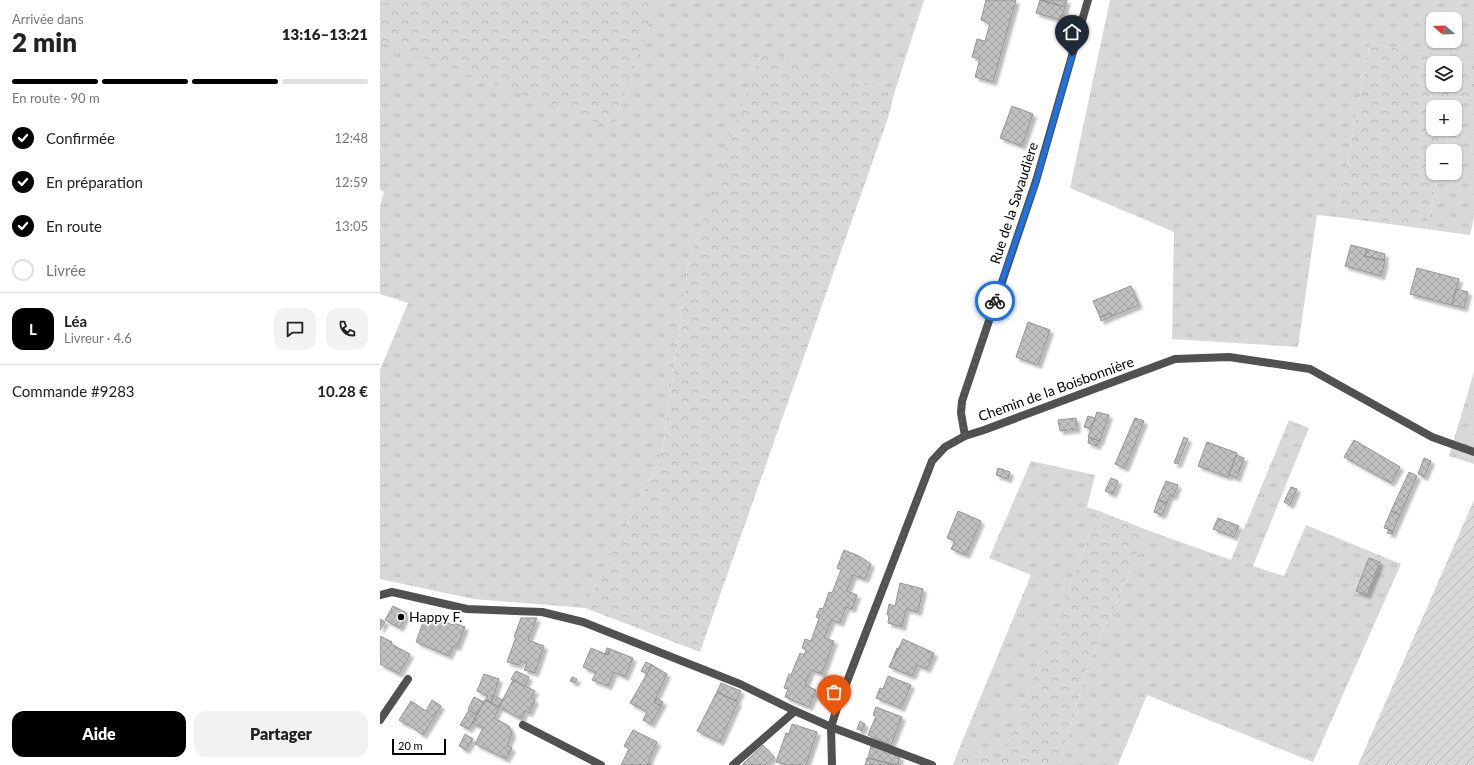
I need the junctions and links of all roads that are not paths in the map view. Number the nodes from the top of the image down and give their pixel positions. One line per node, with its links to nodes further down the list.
1 (1088, 0): 2 (street, Rue de la Savaudière)
2 (965, 436): 3 (street, Chemin de la Boisbonnière); 9 (street, Chemin de la Boisbonnière)
3 (1474, 452)
4 (380, 595): 6 (street)
5 (408, 679): 7 (street)
6 (794, 712): 9 (street); 11 (street)
7 (380, 720)
8 (522, 726): 10 (street)
9 (831, 727): 12 (street, Chemin de la Boisbonnière); 13 (street)
10 (601, 765)
11 (733, 765)
12 (832, 765)
13 (932, 765)

